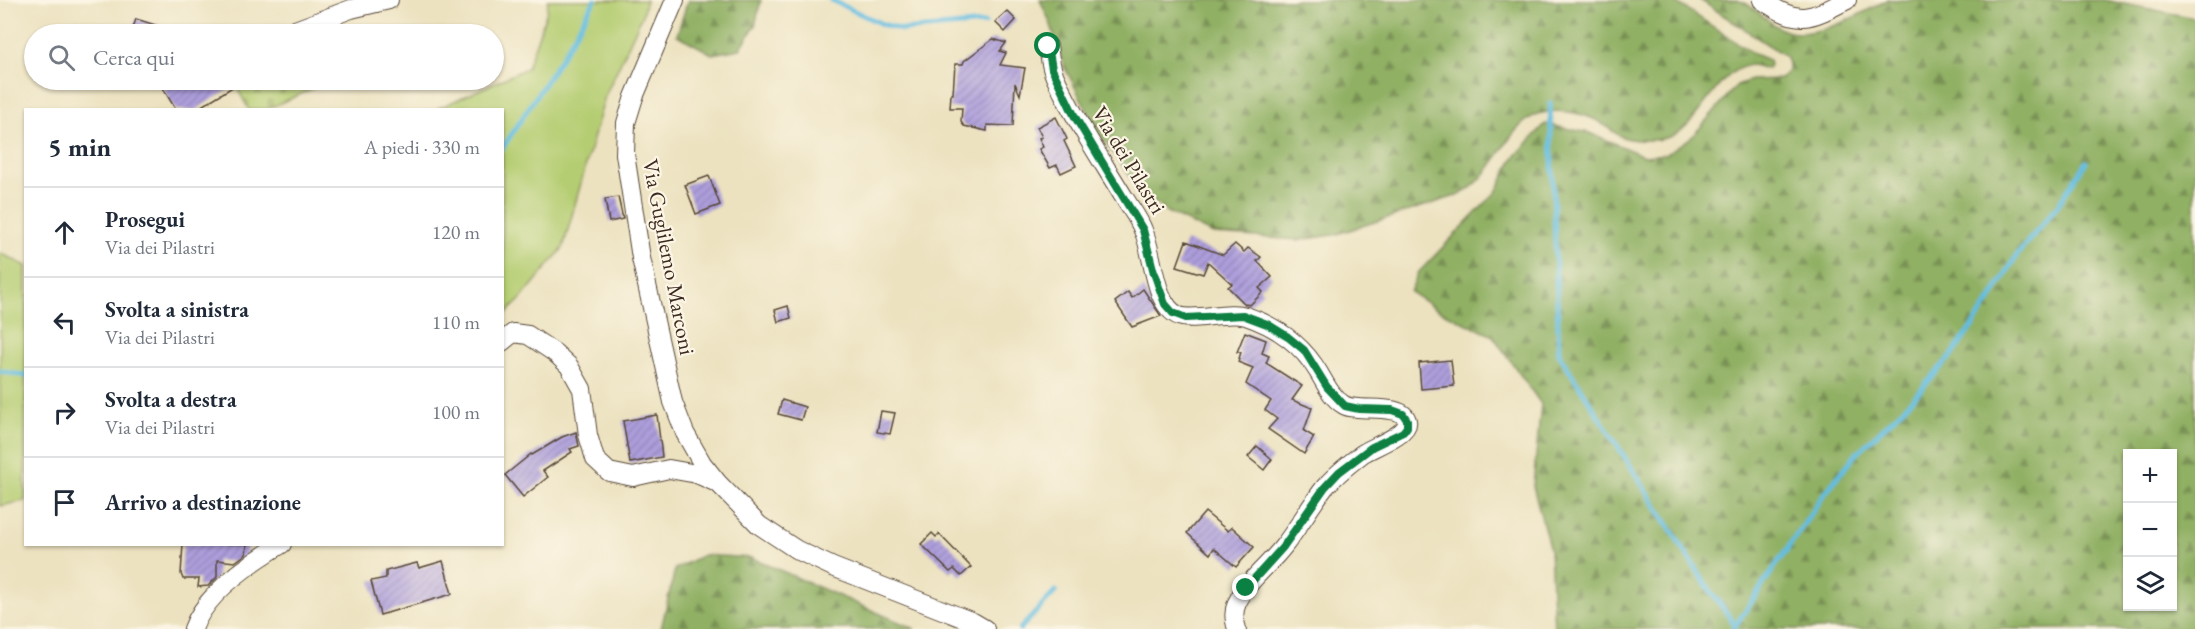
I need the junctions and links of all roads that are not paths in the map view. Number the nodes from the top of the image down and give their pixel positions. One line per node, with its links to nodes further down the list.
1 (389, 0): 5 (street)
2 (675, 0): 8 (street, Via Guglilemo Marconi)
3 (1762, 0): 4 (street)
4 (1847, 0)
5 (311, 24)
6 (1048, 46): 12 (street, Via dei Pilastri)
7 (504, 340): 8 (street)
8 (718, 483): 11 (street, Via Guglilemo Marconi)
9 (279, 546): 10 (street)
10 (193, 629)
11 (985, 629)
12 (1237, 629)

